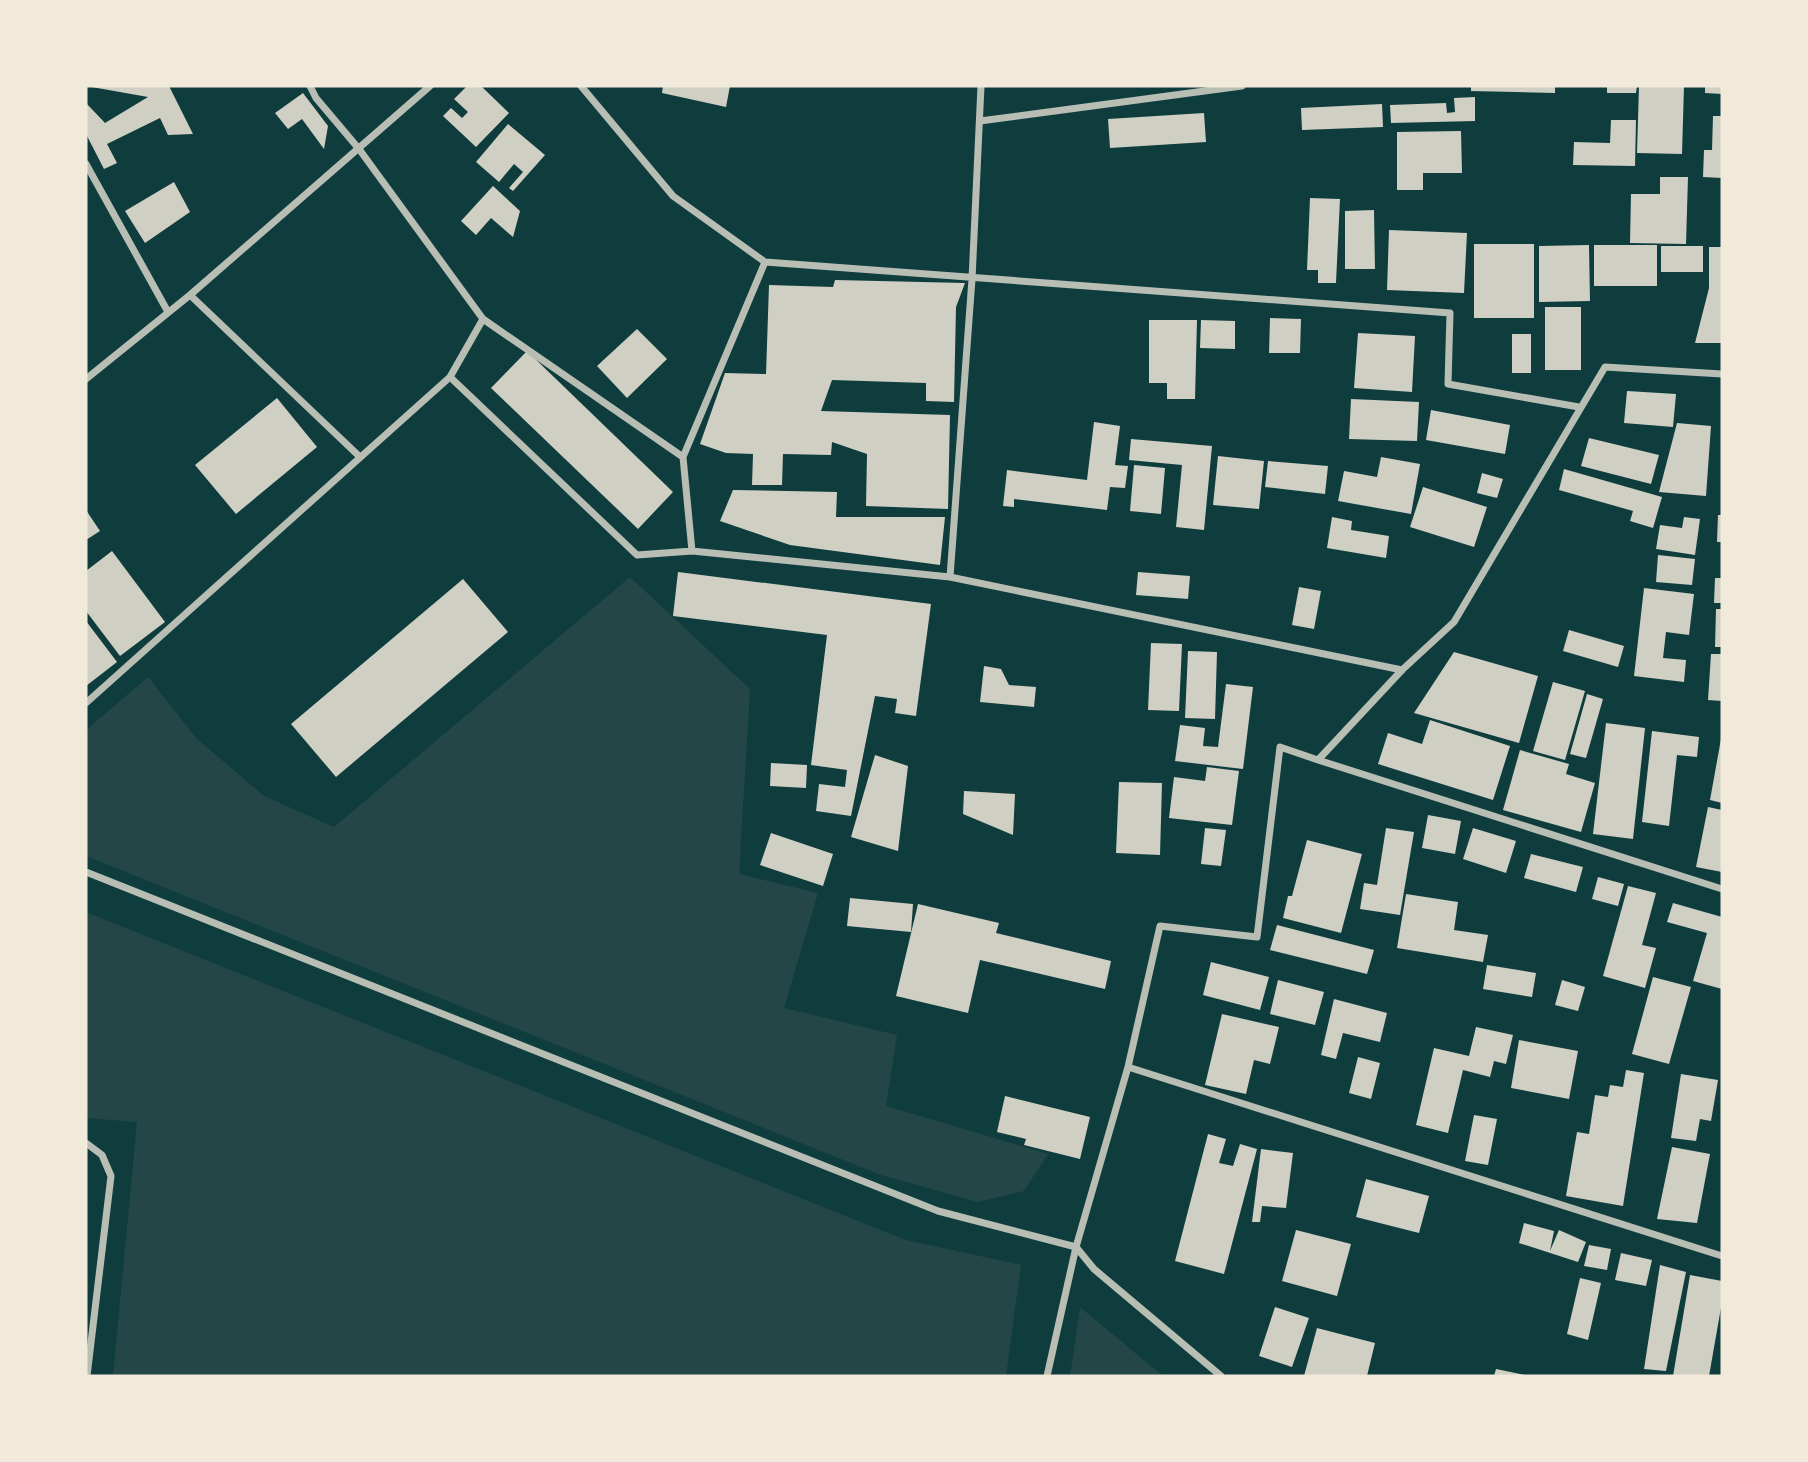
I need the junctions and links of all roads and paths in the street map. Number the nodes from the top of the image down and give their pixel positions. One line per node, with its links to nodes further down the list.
1 (310, 86): 7 (street)
2 (430, 86): 7 (street)
3 (581, 86): 9 (street)
4 (981, 86): 6 (street)
5 (1242, 86): 6 (street)
6 (980, 121): 10 (street)
7 (359, 149): 11 (street); 13 (street)
8 (86, 164): 12 (street)
9 (765, 262): 10 (street); 19 (street)
10 (972, 279): 17 (street); 21 (street)
11 (190, 295): 12 (street); 18 (street)
12 (168, 312): 16 (street)
13 (483, 319): 15 (street); 19 (street)
14 (1722, 374): 17 (street)
15 (450, 377): 18 (street); 20 (street)
16 (86, 379)
17 (1579, 407): 22 (street)
18 (360, 457): 23 (street)
19 (683, 457): 20 (street)
20 (692, 551): 21 (street)
21 (950, 577): 22 (street)
22 (1402, 670): 24 (street)
23 (86, 703)
24 (1318, 760): 26 (street); 27 (street)
25 (86, 872): 29 (street)
26 (1722, 889)
27 (1128, 1067): 29 (street); 30 (street)
28 (86, 1143): 32 (street)
29 (1076, 1247): 34 (street); 35 (street)
30 (1722, 1256)
31 (86, 1314): 32 (street)
32 (96, 1315): 33 (street)
33 (88, 1376)
34 (1047, 1376)
35 (1221, 1376)

